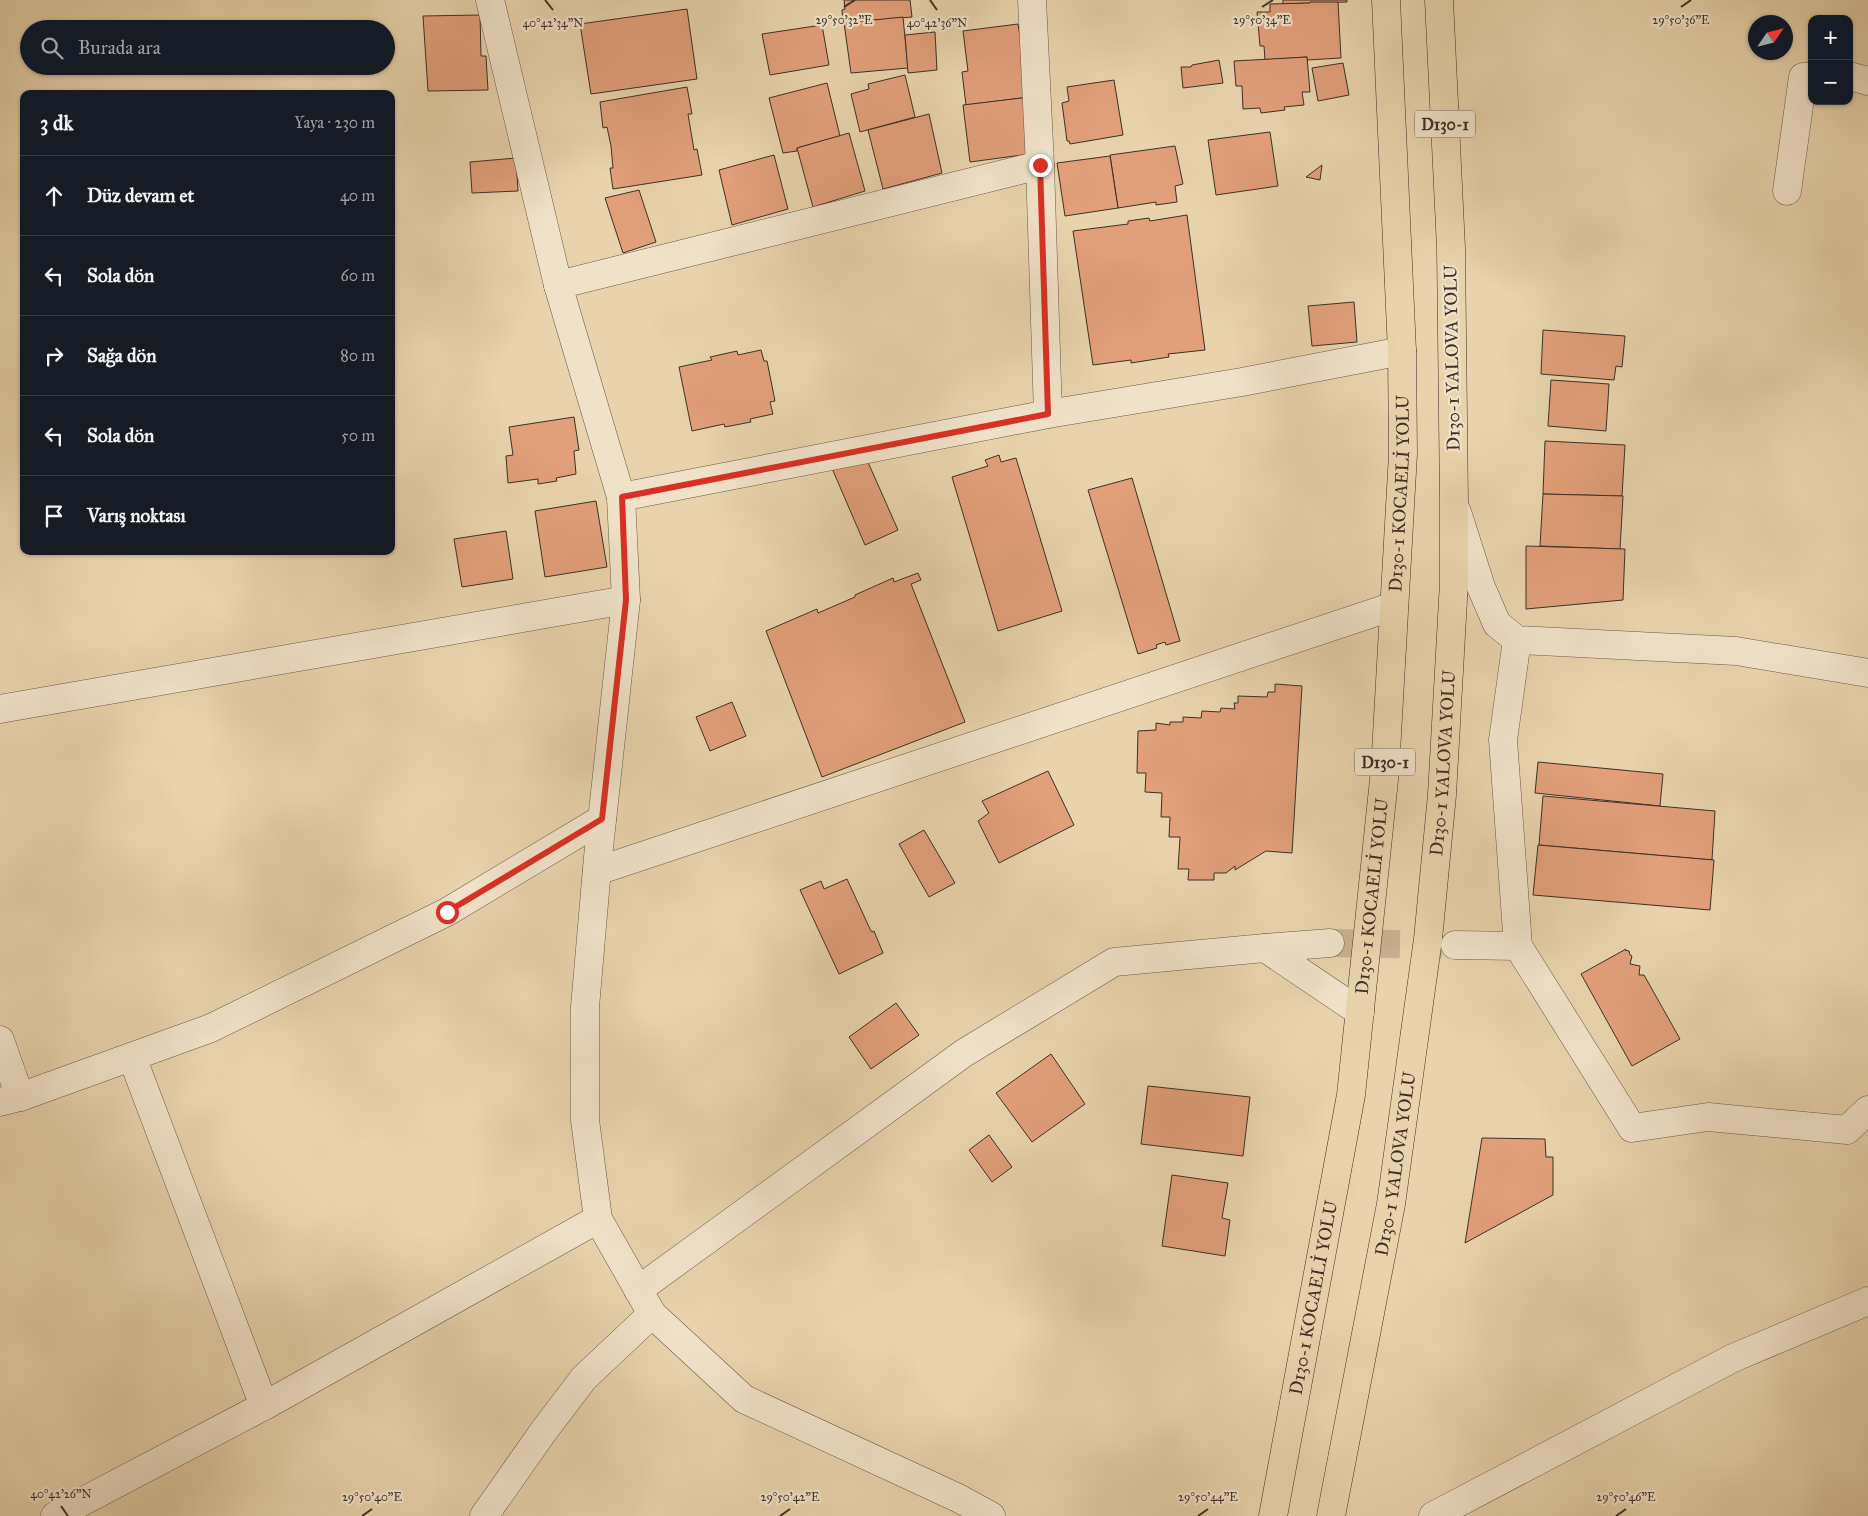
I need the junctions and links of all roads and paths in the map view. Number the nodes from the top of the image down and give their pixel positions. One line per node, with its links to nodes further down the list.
1 (490, 0): 10 (street)
2 (1032, 0): 8 (street)
3 (1386, 0): 11 (highway, D130-1 KOCAELİ YOLU / D130-1)
4 (1439, 0): 14 (highway, D130-1 YALOVA YOLU / D130-1)
5 (1808, 77): 9 (street)
6 (1853, 77): 7 (street)
7 (1868, 81)
8 (1040, 165): 10 (street); 12 (street)
9 (1787, 191)
10 (558, 285): 13 (street)
11 (1402, 351): 12 (street); 16 (highway, D130-1 KOCAELİ YOLU / D130-1)
12 (1048, 414): 13 (street)
13 (622, 497): 15 (street)
14 (1454, 502): 17 (street); 40 (highway, D130-1 YALOVA YOLU / D130-1)
15 (626, 600): 19 (street); 20 (street)
16 (1394, 606): 21 (street); 26 (highway, D130-1 KOCAELİ YOLU / D130-1)
17 (1517, 640): 18 (street); 24 (street)
18 (1868, 673)
19 (0, 709)
20 (602, 819): 21 (street); 28 (street)
21 (597, 871): 31 (street)
22 (1330, 943): 25 (street)
23 (1455, 945): 24 (street)
24 (1518, 946): 30 (street)
25 (1265, 948): 26 (street); 32 (street)
26 (1360, 1012): 39 (highway, D130-1 KOCAELİ YOLU / D130-1)
27 (0, 1040): 29 (street)
28 (132, 1057): 29 (street); 35 (street)
29 (10, 1100)
30 (1868, 1110)
31 (598, 1219): 32 (street); 35 (street)
32 (638, 1290): 34 (street)
33 (1868, 1301): 41 (street)
34 (652, 1314): 37 (street); 38 (street)
35 (264, 1406): 36 (street)
36 (55, 1516)
37 (484, 1516)
38 (991, 1516)
39 (1273, 1516)
40 (1331, 1516)
41 (1433, 1516)

